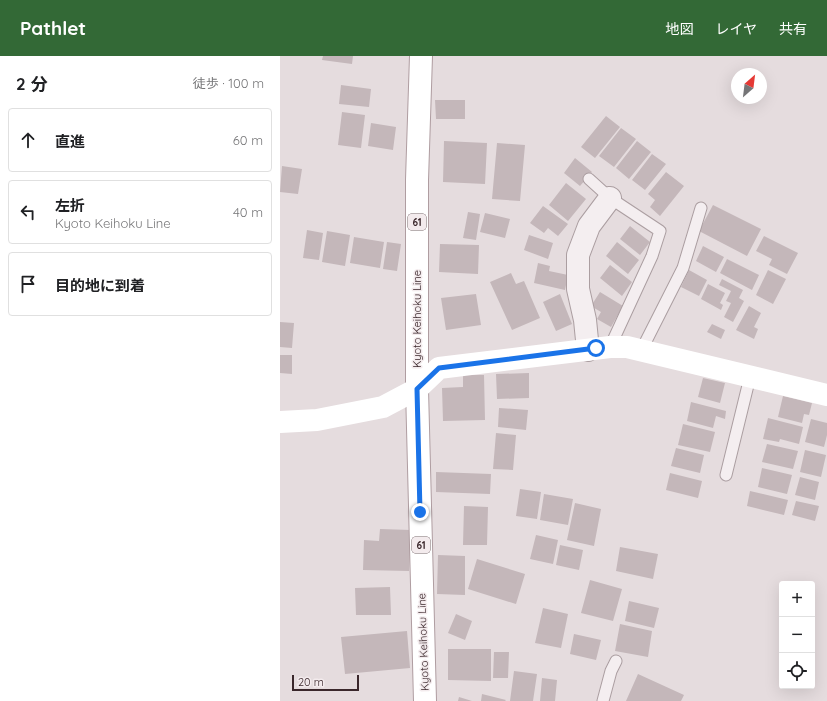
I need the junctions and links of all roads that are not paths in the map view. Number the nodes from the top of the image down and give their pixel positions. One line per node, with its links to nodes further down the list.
1 (421, 56): 9 (main road, Kyoto Keihoku Line / 61)
2 (588, 179): 3 (lane)
3 (610, 198): 5 (lane); 6 (street)
4 (701, 208): 7 (lane)
5 (610, 347): 6 (main road); 7 (main road)
6 (588, 350): 9 (main road)
7 (641, 351): 8 (main road)
8 (750, 377): 10 (main road); 12 (lane)
9 (417, 389): 11 (main road); 14 (main road, Kyoto Keihoku Line / 61)
10 (827, 395)
11 (280, 422)
12 (726, 475)
13 (616, 662): 15 (lane)
14 (425, 701)
15 (603, 701)

